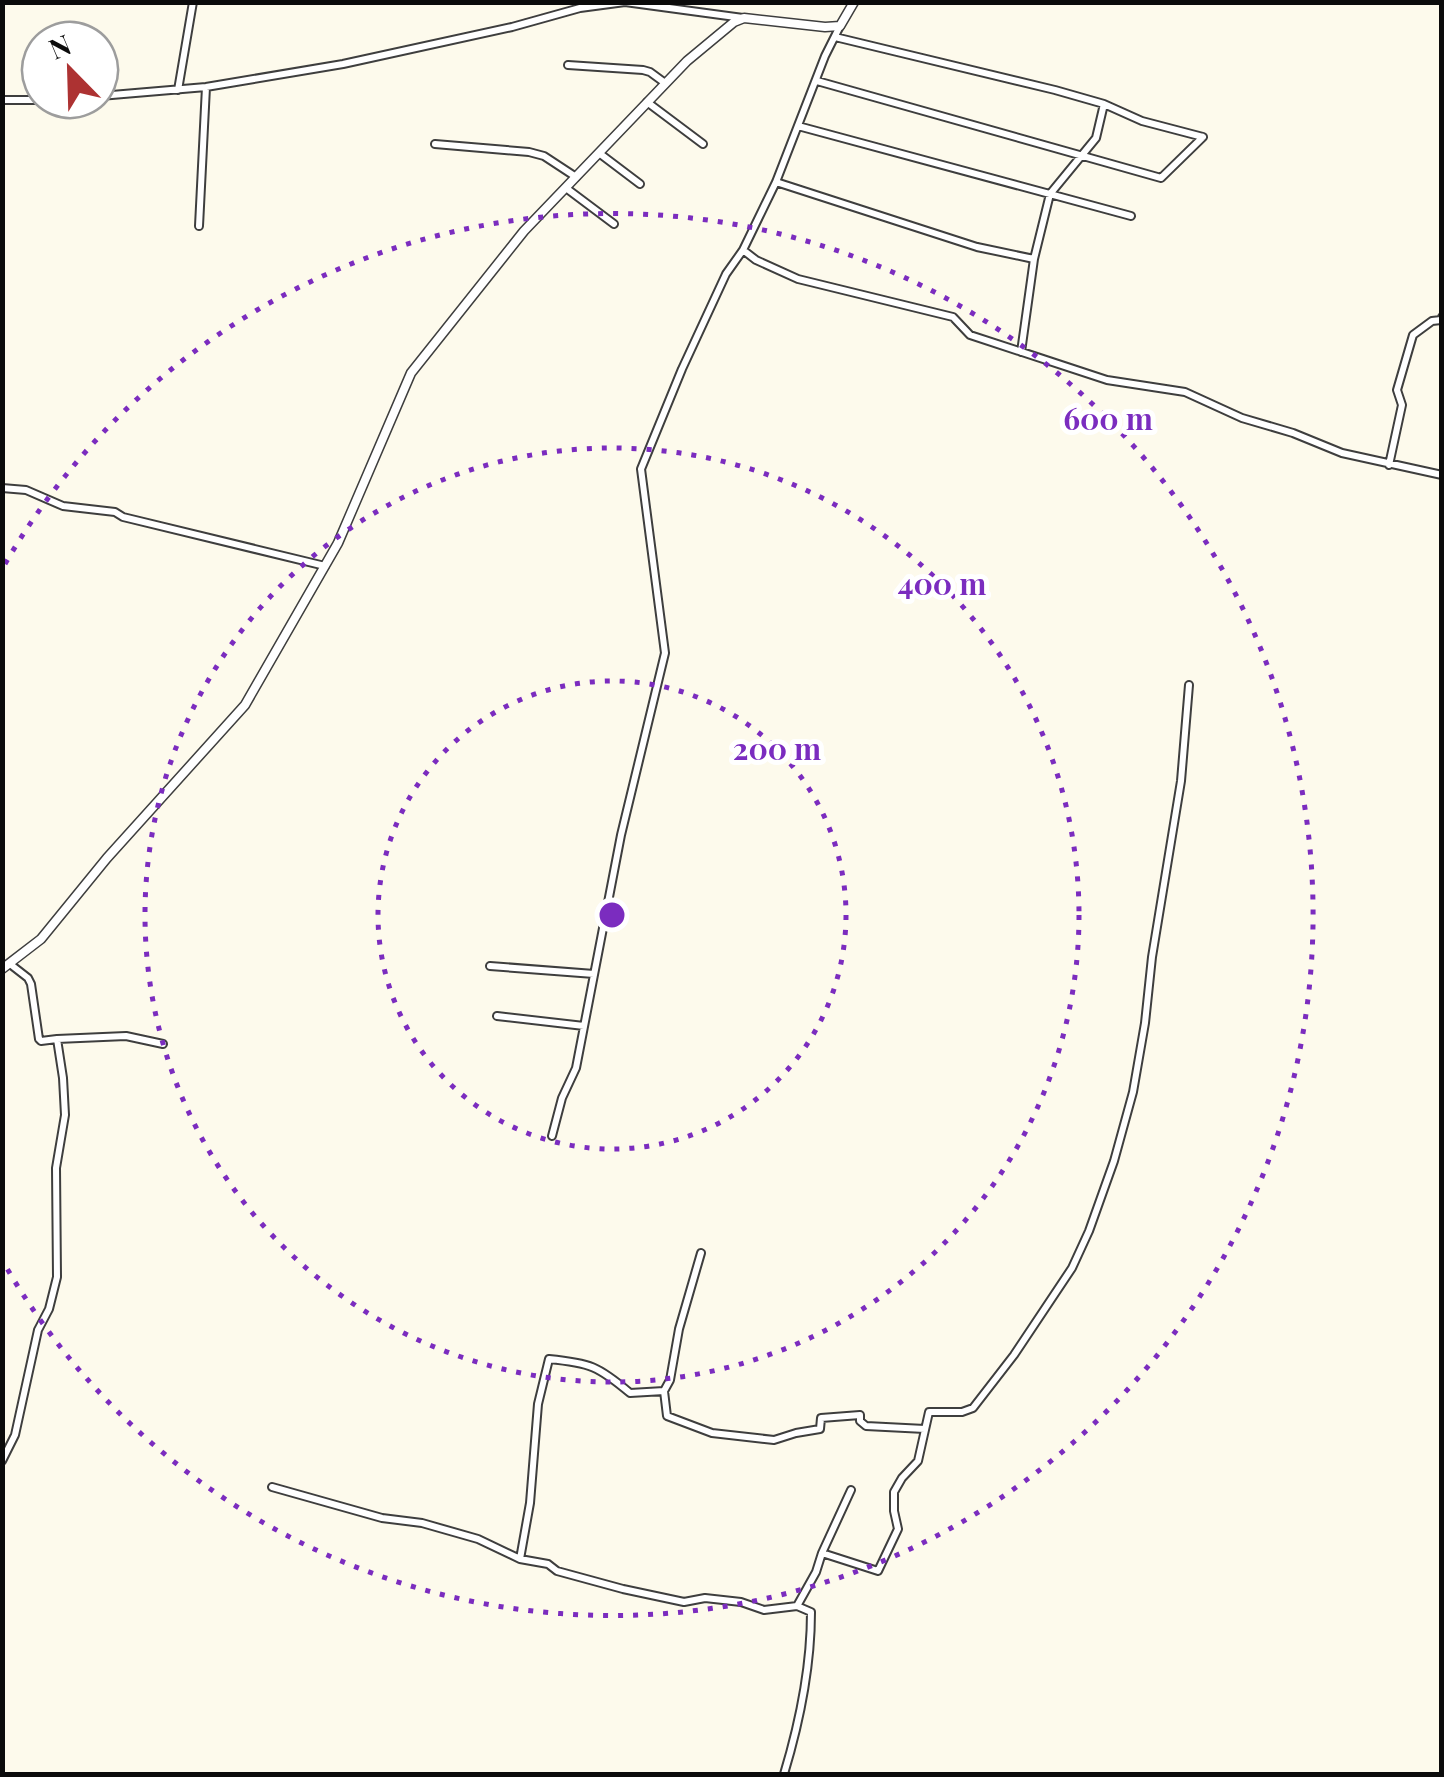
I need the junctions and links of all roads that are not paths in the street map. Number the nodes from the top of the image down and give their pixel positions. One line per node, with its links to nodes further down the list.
1 (192, 2): 11 (street)
2 (625, 2): 4 (street); 10 (street)
3 (854, 2): 5 (street)
4 (744, 18): 5 (street); 9 (street)
5 (840, 26): 6 (street)
6 (835, 36): 8 (street); 14 (street)
7 (568, 65): 9 (street)
8 (817, 81): 15 (street); 19 (street)
9 (665, 84): 13 (street)
10 (206, 87): 11 (street); 27 (street)
11 (178, 90): 12 (street)
12 (120, 94)
13 (647, 102): 17 (street); 18 (street)
14 (1104, 104): 19 (street); 19 (street)
15 (798, 126): 21 (street); 24 (street)
16 (435, 144): 20 (street)
17 (704, 144)
18 (599, 152): 20 (street); 22 (street)
19 (1081, 156): 24 (street)
20 (576, 177): 23 (street)
21 (776, 182): 28 (street); 29 (street)
22 (640, 184)
23 (566, 188): 26 (street); 35 (street)
24 (1050, 194): 25 (street); 29 (street)
25 (1131, 216)
26 (614, 224)
27 (200, 226)
28 (743, 250): 31 (street); 39 (street)
29 (1034, 259): 31 (street)
30 (1442, 317): 32 (street)
31 (1021, 352): 32 (street)
32 (1389, 465): 33 (street)
33 (1442, 475)
34 (2, 488): 35 (street)
35 (325, 566): 37 (street)
36 (1189, 684): 47 (street)
37 (6, 966): 42 (street)
38 (490, 966): 39 (street)
39 (594, 974): 41 (street)
40 (496, 1016): 41 (street)
41 (584, 1026): 44 (street)
42 (58, 1039): 43 (street); 48 (street)
43 (163, 1044)
44 (552, 1136)
45 (701, 1252): 46 (street)
46 (664, 1391): 47 (street); 52 (street)
47 (926, 1429): 51 (street)
48 (2, 1462)
49 (272, 1487): 52 (street)
50 (852, 1490): 51 (street)
51 (822, 1553): 53 (street)
52 (520, 1559): 53 (street)
53 (797, 1606): 54 (street)
54 (784, 1774)

